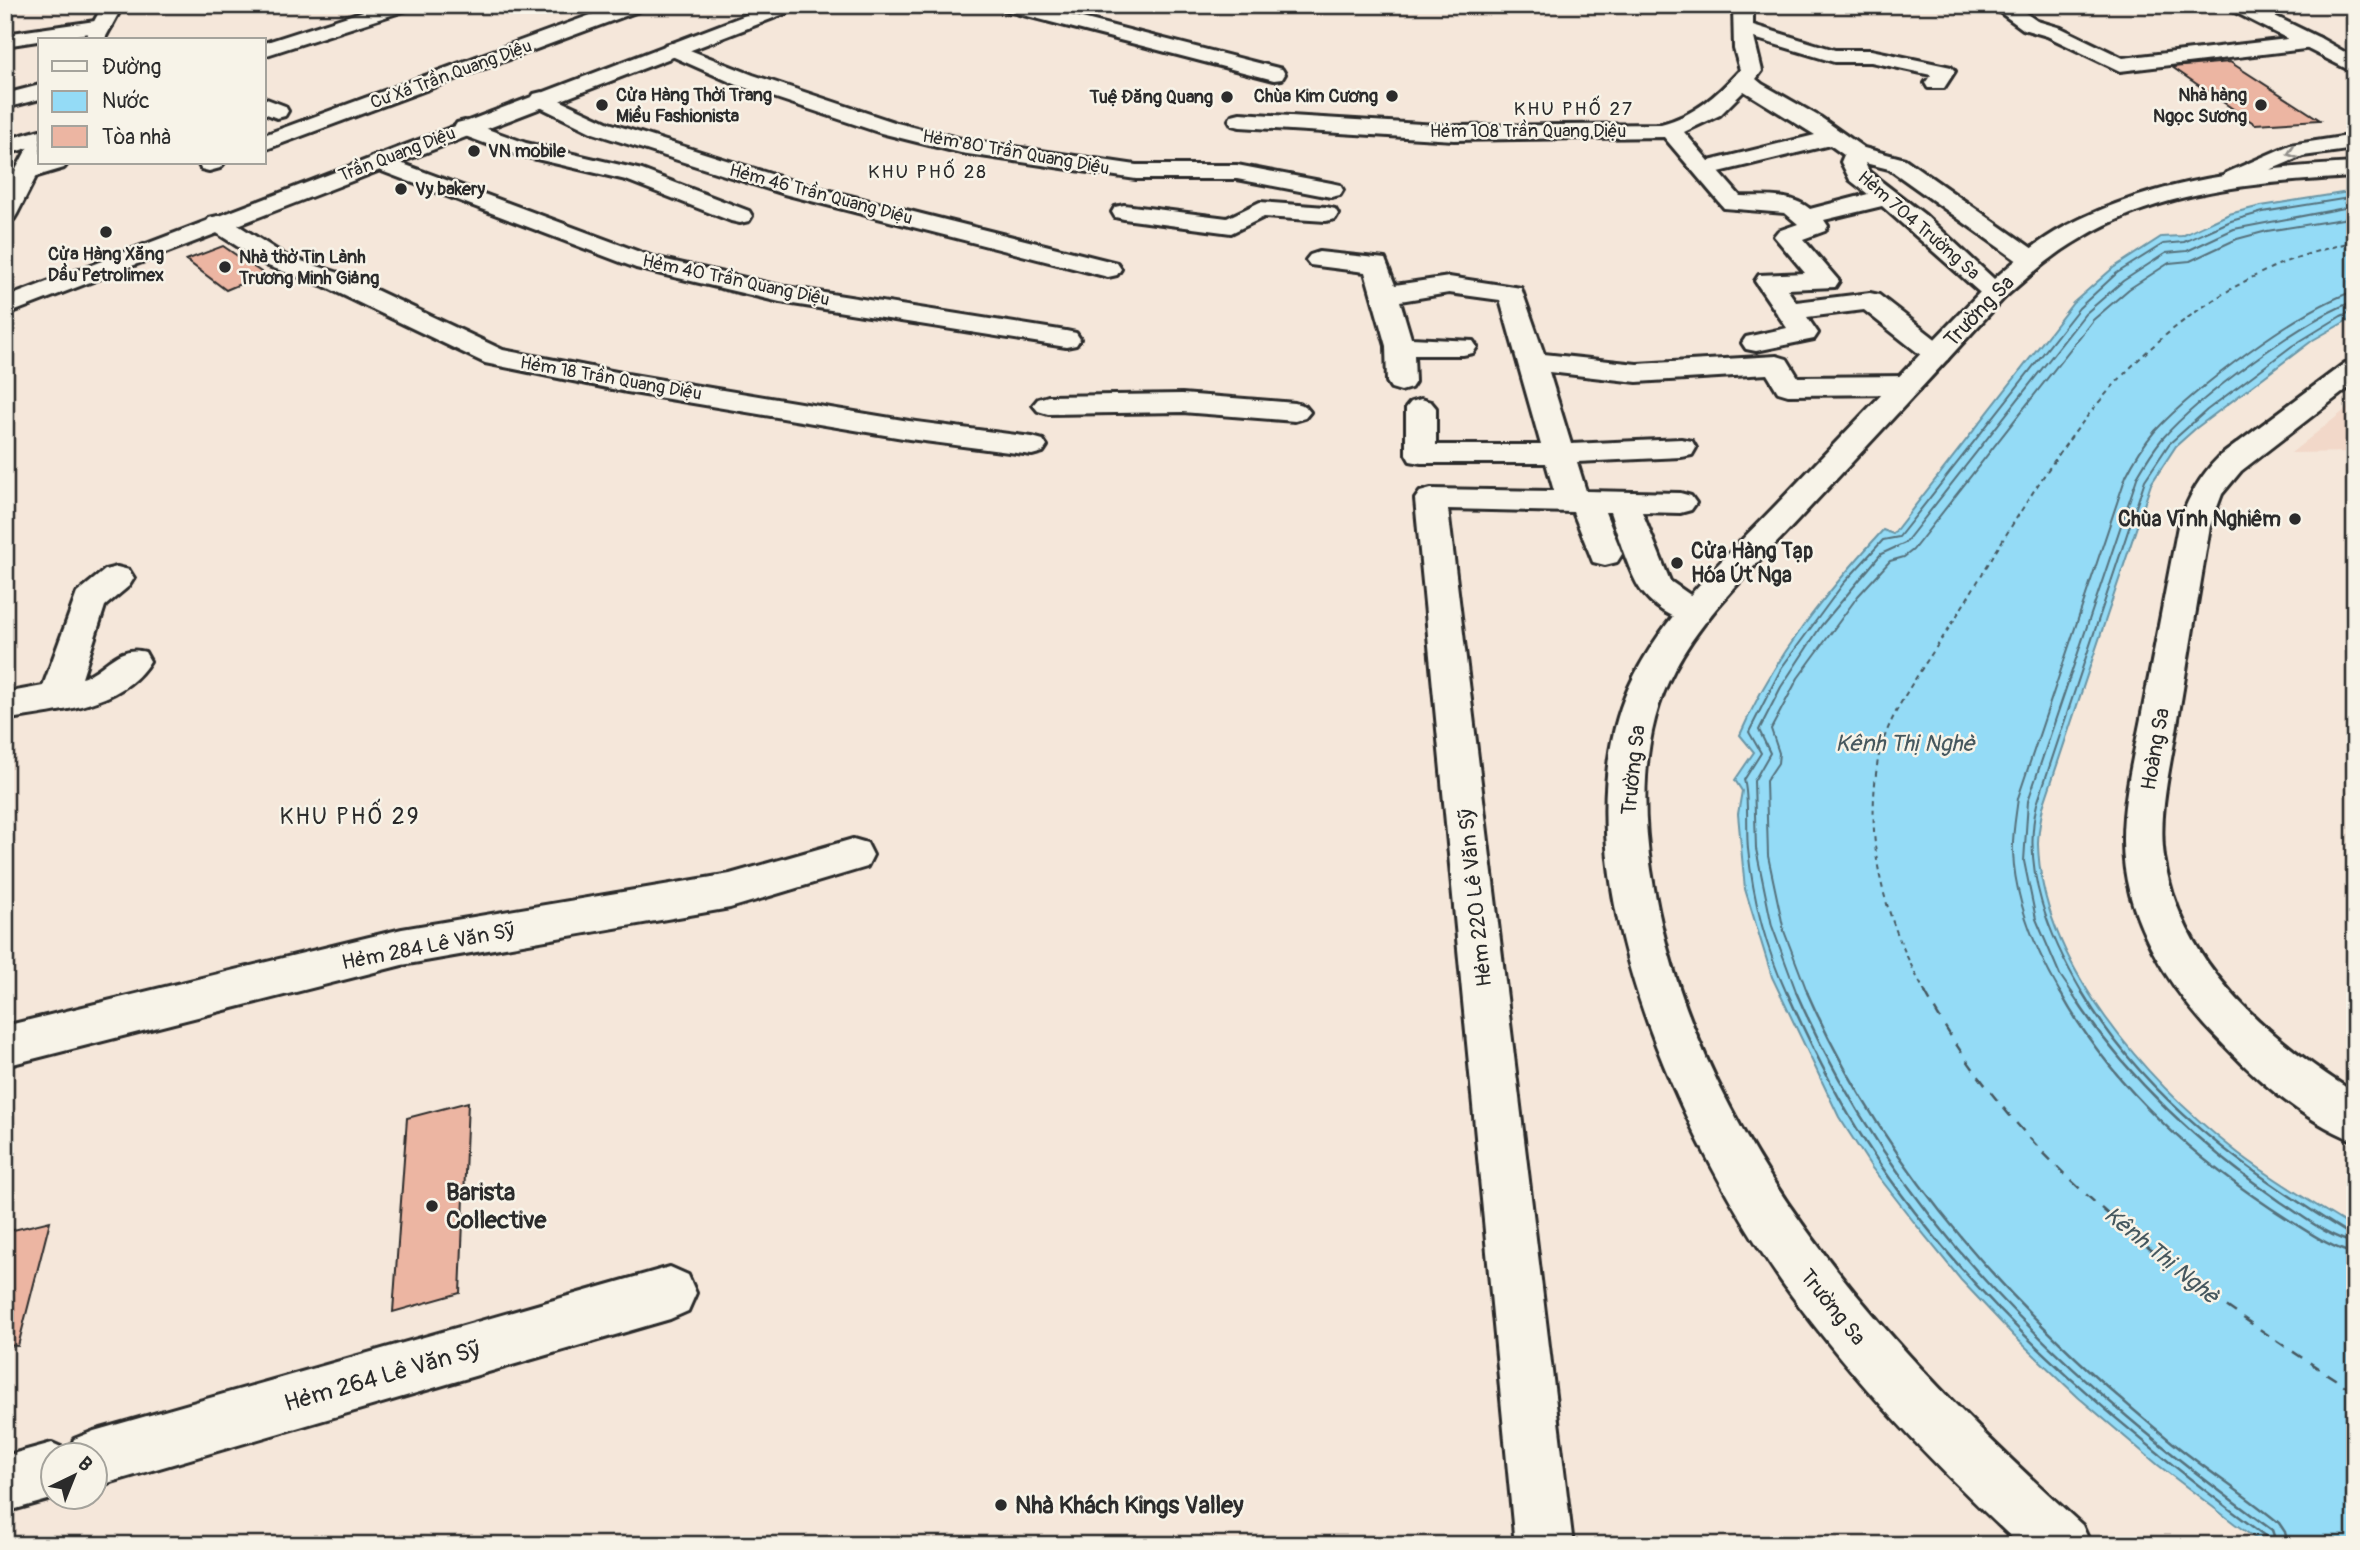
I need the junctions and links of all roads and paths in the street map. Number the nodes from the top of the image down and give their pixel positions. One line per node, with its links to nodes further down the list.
1 (113, 5): 11 (street)
2 (404, 5): 14 (street)
3 (638, 5): 29 (street, Cư Xá Trần Quang Diệu)
4 (790, 5): 15 (street, Trần Quang Diệu)
5 (1007, 5): 18 (street)
6 (1723, 5): 9 (street)
7 (2000, 5): 12 (street)
8 (2236, 5): 12 (street)
9 (1743, 14): 19 (street); 20 (street)
10 (2304, 16): 12 (street)
11 (98, 33): 13 (street)
12 (2320, 34): 16 (street); 17 (street)
13 (5, 40)
14 (266, 49)
15 (672, 49): 22 (street, Trần Quang Diệu); 41 (street, Hẻm 80 Trần Quang Diệu)
16 (2308, 63)
17 (2355, 67)
18 (1273, 74)
19 (1744, 79): 26 (street, Hẻm 108 Trần Quang Diệu); 27 (street)
20 (1936, 83)
21 (38, 93): 23 (street)
22 (542, 99): 25 (street, Trần Quang Diệu); 48 (street, Hẻm 46 Trần Quang Diệu)
23 (5, 101)
24 (1240, 120): 26 (street, Hẻm 108 Trần Quang Diệu)
25 (465, 128): 34 (street, Trần Quang Diệu); 43 (street, Hẻm 46 Trần Quang Diệu)
26 (1669, 129): 36 (street)
27 (1834, 137): 33 (street); 36 (street)
28 (38, 138): 31 (street)
29 (266, 142)
30 (2355, 142): 39 (street, one-way to 39)
31 (5, 148)
32 (38, 151): 38 (street)
33 (1856, 153): 40 (street, Hẻm 704 Trường Sa); 46 (street)
34 (379, 162): 45 (street, Trần Quang Diệu); 53 (street, Hẻm 40 Trần Quang Diệu)
35 (53, 164): 38 (street)
36 (1703, 169): 44 (street)
37 (2355, 170): 39 (street, Trường Sa)
38 (27, 172): 42 (street)
39 (2234, 178): 46 (street, Trường Sa)
40 (1887, 197): 44 (street); 49 (street, Hẻm 704 Trường Sa)
41 (1124, 212)
42 (5, 214)
43 (740, 216)
44 (1806, 217): 52 (street)
45 (218, 223): 51 (street, Trần Quang Diệu); 65 (street, Hẻm 18 Trần Quang Diệu)
46 (2031, 259): 49 (street, Trường Sa)
47 (1319, 260): 50 (street)
48 (1108, 269)
49 (1995, 292): 57 (street, Trường Sa)
50 (1384, 295): 55 (street); 58 (street)
51 (5, 307)
52 (1788, 311): 54 (street); 57 (street)
53 (1066, 339)
54 (1756, 343)
55 (1400, 346): 56 (street); 60 (street)
56 (1463, 347)
57 (1937, 354): 61 (street, Trường Sa)
58 (1531, 360): 61 (street); 67 (street)
59 (2355, 369): 78 (street, Hoàng Sa)
60 (1401, 382)
61 (1908, 385): 72 (street, Trường Sa)
62 (1048, 405): 64 (street)
63 (1421, 408): 67 (street)
64 (1295, 412)
65 (1032, 446)
66 (1682, 448): 67 (street)
67 (1559, 454): 68 (street)
68 (1593, 502): 69 (street, Hẻm 220 Lê Văn Sỹ); 70 (street); 72 (street); 83 (street, Hẻm 220 Lê Văn Sỹ)
69 (1680, 503)
70 (1605, 554)
71 (117, 578): 74 (street)
72 (1694, 614): 84 (street, Trường Sa)
73 (132, 661): 74 (street)
74 (57, 697): 75 (street)
75 (5, 707)
76 (853, 855): 77 (street, Hẻm 284 Lê Văn Sỹ)
77 (5, 1046)
78 (2355, 1119)
79 (670, 1293): 80 (street, Hẻm 264 Lê Văn Sỹ)
80 (108, 1455)
81 (38, 1475): 82 (street)
82 (5, 1485)
83 (1544, 1545)
84 (2062, 1545)

